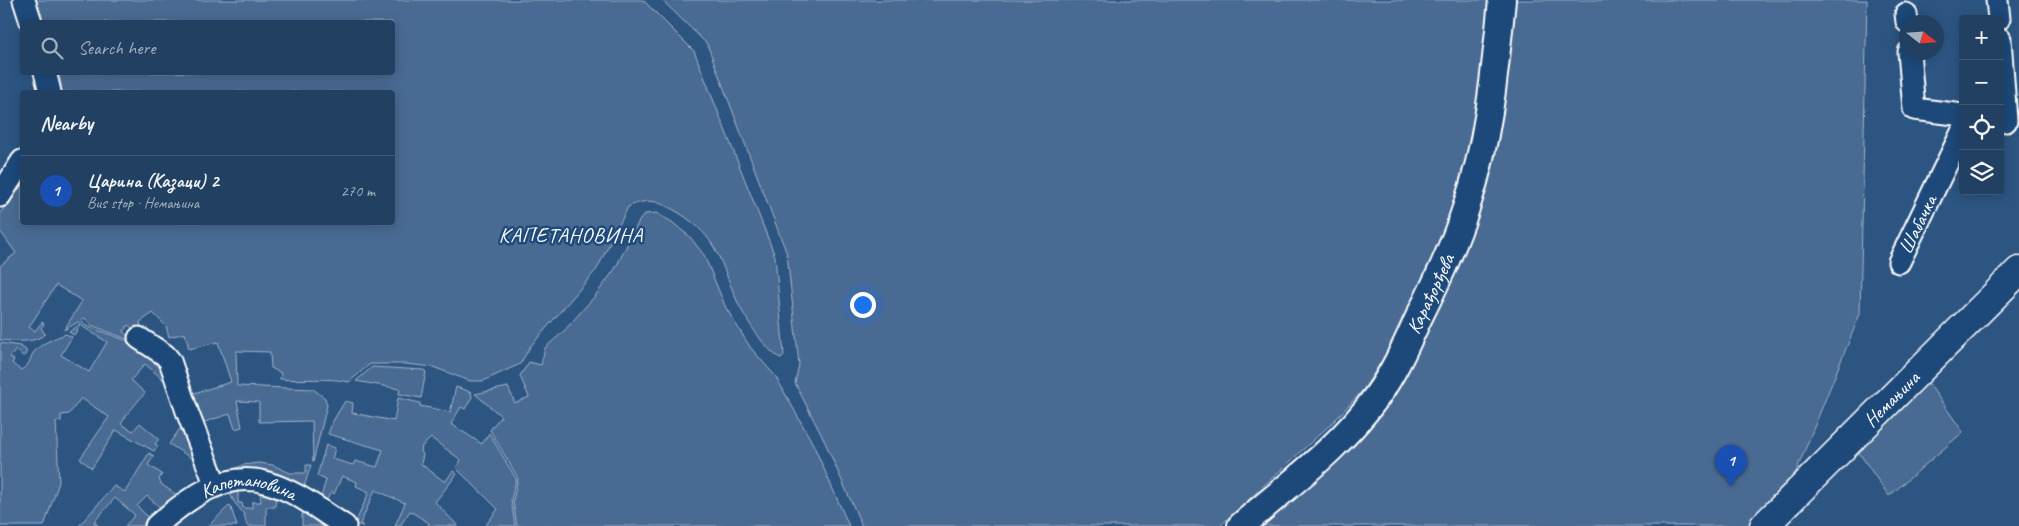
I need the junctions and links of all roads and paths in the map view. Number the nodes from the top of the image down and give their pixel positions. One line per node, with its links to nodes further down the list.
1 (24, 0): 5 (street)
2 (1502, 0): 21 (street, Карађорђева)
3 (1998, 0): 4 (street)
4 (1999, 15)
5 (30, 20)
6 (1910, 60): 10 (street)
7 (2002, 60): 11 (street)
8 (45, 75): 9 (street)
9 (49, 90)
10 (1959, 115)
11 (2008, 122)
12 (1959, 138): 15 (street, Шабачка)
13 (20, 164): 14 (street)
14 (0, 196)
15 (1899, 262)
16 (2019, 271): 22 (main road, Немањина)
17 (139, 338): 18 (street)
18 (216, 486): 19 (street, Капетановина); 20 (street, Капетановина)
19 (156, 526)
20 (345, 526)
21 (1241, 526)
22 (1764, 526)

